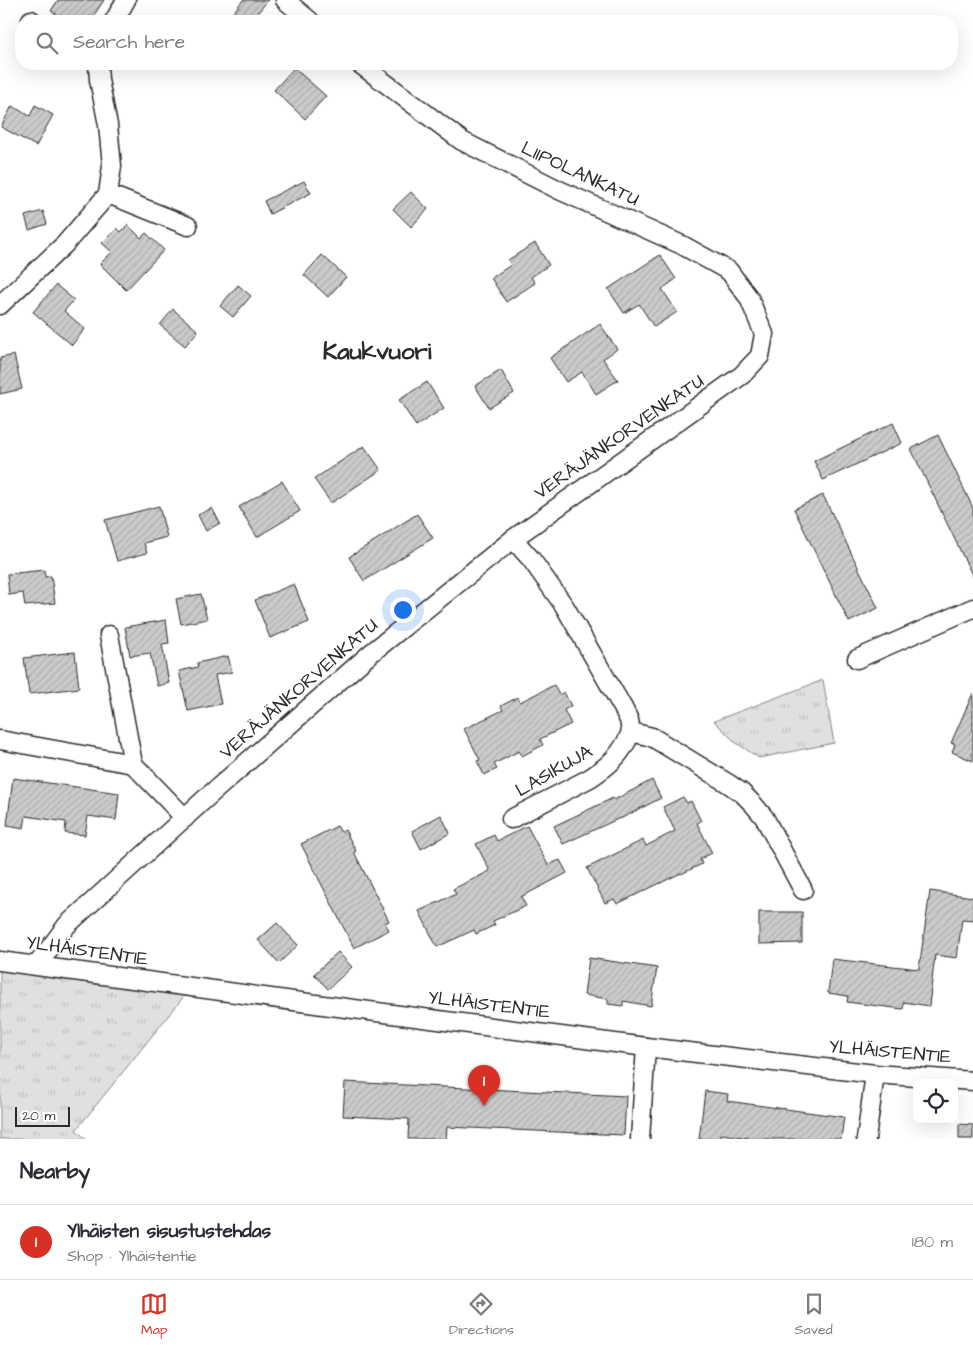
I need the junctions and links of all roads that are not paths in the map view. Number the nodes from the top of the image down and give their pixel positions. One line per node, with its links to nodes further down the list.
1 (126, 0): 3 (street)
2 (285, 0): 4 (street)
3 (117, 15)
4 (303, 15)
5 (98, 70): 7 (street)
6 (368, 70): 10 (street, LIIPOLANKATU)
7 (108, 194): 8 (street); 9 (street)
8 (188, 226)
9 (0, 305)
10 (764, 334): 11 (street, VERÄJÄNKORVENKATU)
11 (513, 539): 15 (street); 18 (street, VERÄJÄNKORVENKATU)
12 (973, 608): 14 (street)
13 (110, 635): 17 (street)
14 (858, 659)
15 (631, 732): 19 (street, LASIKUJA); 20 (street)
16 (0, 740): 17 (street)
17 (133, 764): 18 (street)
18 (185, 818): 22 (street, VERÄJÄNKORVENKATU)
19 (511, 820)
20 (803, 890)
21 (0, 961): 22 (street, YLHÄISTENTIE)
22 (37, 965): 23 (street, YLHÄISTENTIE)
23 (646, 1047): 24 (street, YLHÄISTENTIE); 26 (street)
24 (875, 1074): 25 (street, YLHÄISTENTIE); 27 (street)
25 (973, 1081)
26 (640, 1139)
27 (866, 1139)

